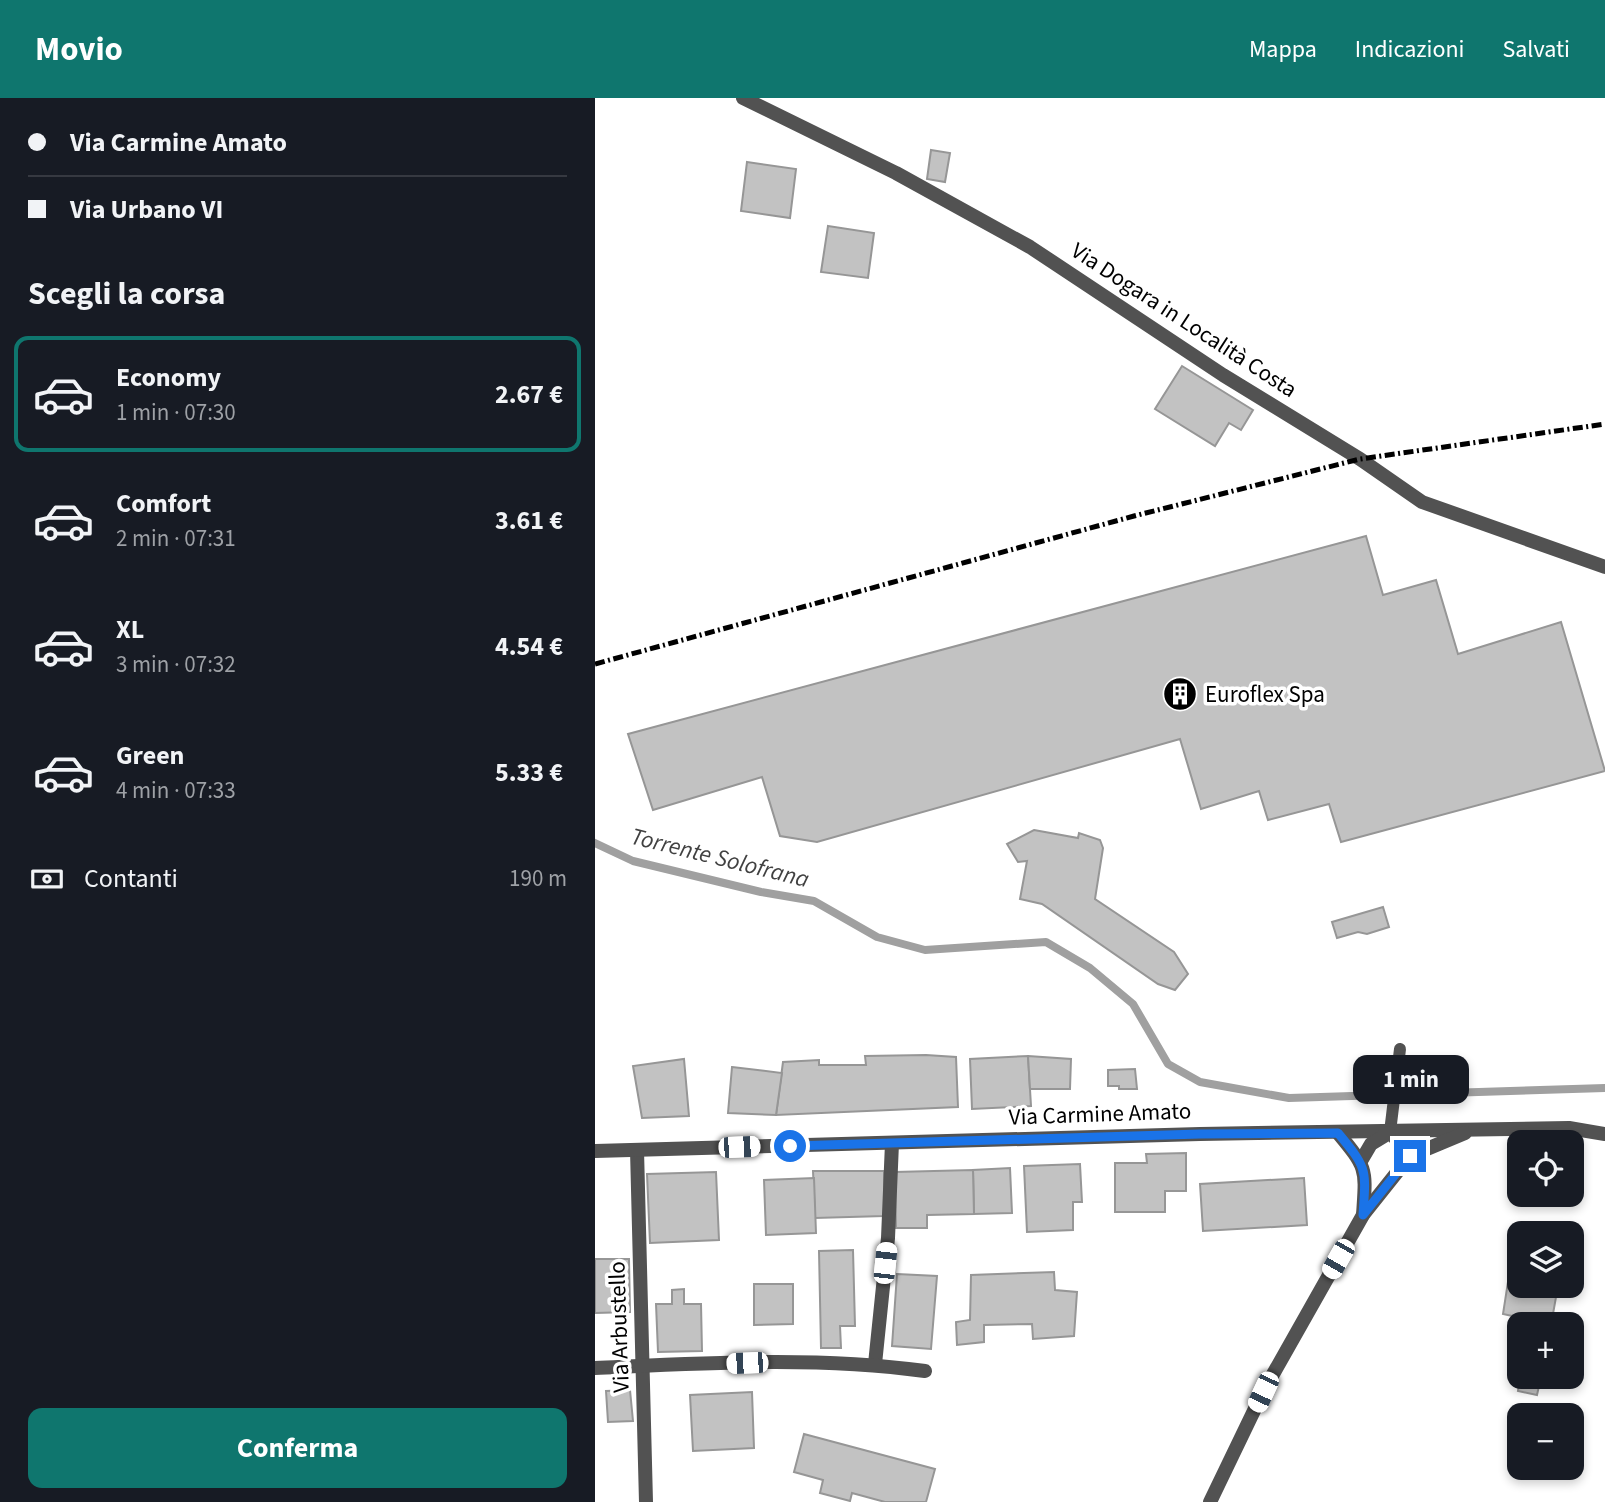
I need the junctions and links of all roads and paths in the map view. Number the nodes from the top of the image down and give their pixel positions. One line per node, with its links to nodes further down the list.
1 (743, 98): 2 (street, Via Dogara in Località Costa)
2 (1605, 567)
3 (1400, 1049): 5 (lane)
4 (1473, 1130): 5 (street, Via Carmine Amato); 7 (street, Via Carmine Amato); 11 (street)
5 (1390, 1132): 6 (street, Via Carmine Amato); 11 (street); 12 (street)
6 (1338, 1133): 8 (street, Via Carmine Amato); 12 (street)
7 (1605, 1134)
8 (892, 1143): 9 (street, Via Carmine Amato); 14 (street)
9 (637, 1150): 10 (street, Via Carmine Amato); 15 (street, Via Arbustello)
10 (595, 1151)
11 (1410, 1156): 13 (street)
12 (1361, 1161): 13 (street)
13 (1363, 1215): 19 (street)
14 (875, 1364): 15 (street); 17 (street)
15 (643, 1366): 16 (street); 18 (street, Via Arbustello)
16 (595, 1368)
17 (925, 1371)
18 (646, 1502)
19 (1210, 1502)

